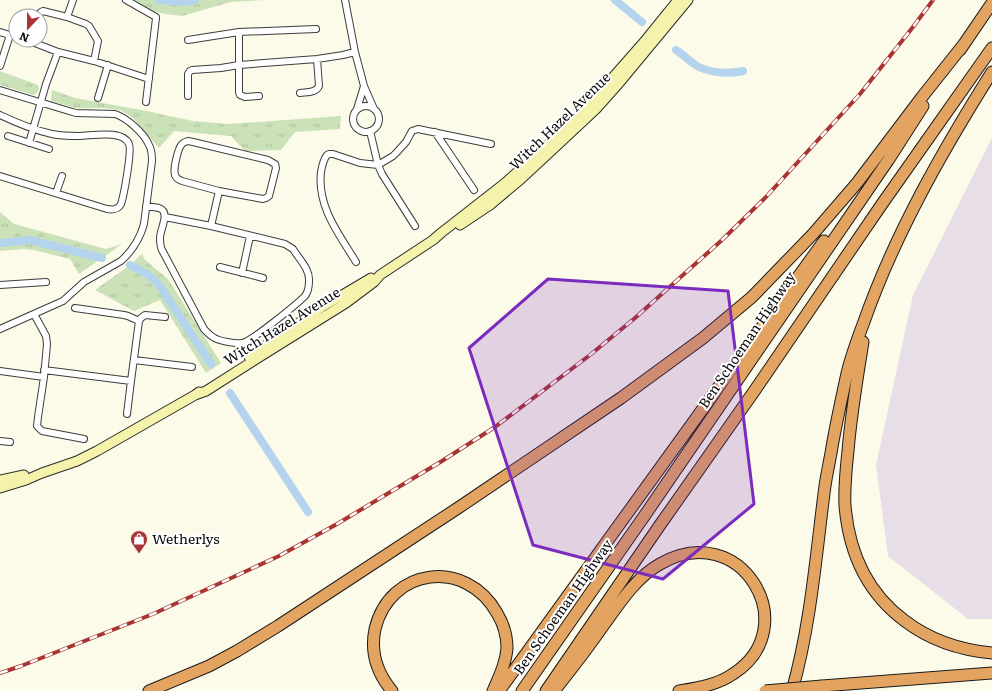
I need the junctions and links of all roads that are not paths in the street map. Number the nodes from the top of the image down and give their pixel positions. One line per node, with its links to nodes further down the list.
1 (73, 0): 8 (street)
2 (126, 0): 24 (street)
3 (345, 0): 17 (street)
4 (678, 0): 55 (street, Witch Hazel Avenue)
5 (688, 0): 55 (street, Witch Hazel Avenue)
6 (992, 3): 12 (highway, Ben Schoeman Highway)
7 (48, 13): 8 (street)
8 (67, 17): 19 (street)
9 (316, 28): 10 (street)
10 (239, 32): 11 (street); 21 (street)
11 (188, 40)
12 (964, 44): 43 (highway, Ben Schoeman Highway); 82 (highway)
13 (8, 47): 22 (street)
14 (48, 48): 16 (street)
15 (992, 48): 87 (highway)
16 (58, 52): 19 (street); 32 (street)
17 (355, 52): 18 (street); 25 (street)
18 (317, 59): 21 (street); 27 (street)
19 (94, 61): 20 (street)
20 (108, 65): 24 (street); 30 (street)
21 (239, 65): 28 (street); 29 (street)
22 (0, 66)
23 (992, 72): 62 (highway)
24 (149, 79): 31 (street)
25 (364, 86): 33 (street); 34 (street)
26 (0, 90): 32 (street)
27 (300, 93)
28 (188, 96)
29 (259, 96)
30 (98, 98)
31 (146, 102)
32 (41, 103): 36 (street); 50 (street)
33 (358, 109): 34 (street); 37 (street)
34 (374, 109): 37 (street)
35 (0, 115): 36 (street)
36 (33, 129): 40 (street); 49 (street)
37 (370, 131): 44 (street)
38 (435, 132): 41 (street); 44 (street); 47 (street)
39 (8, 136): 40 (street)
40 (29, 143): 42 (street)
41 (491, 144)
42 (49, 149)
43 (889, 159): 85 (highway); 86 (highway, Ben Schoeman Highway)
44 (378, 165): 53 (street); 56 (street)
45 (0, 176): 49 (street)
46 (62, 176): 49 (street)
47 (474, 190)
48 (218, 191): 48 (street); 52 (street)
49 (56, 193)
50 (146, 206): 51 (street); 64 (street)
51 (165, 217): 52 (street); 54 (street)
52 (211, 226): 54 (street)
53 (415, 226)
54 (250, 236): 58 (street)
55 (433, 240): 77 (street, Witch Hazel Avenue)
56 (356, 262)
57 (220, 268): 58 (street)
58 (242, 273): 59 (street)
59 (263, 278)
60 (46, 282): 61 (street)
61 (0, 285)
62 (869, 306): 80 (highway); 91 (highway)
63 (75, 308): 66 (street)
64 (34, 314): 67 (street); 71 (street)
65 (166, 317): 66 (street)
66 (139, 321): 68 (street)
67 (0, 329)
68 (134, 360): 69 (street); 72 (street)
69 (192, 367)
70 (0, 371): 71 (street)
71 (44, 373): 72 (street); 74 (street)
72 (131, 382): 73 (street)
73 (127, 414)
74 (84, 439)
75 (0, 441): 76 (street)
76 (10, 442)
77 (42, 473): 78 (street, Witch Hazel Avenue); 79 (street, Witch Hazel Avenue)
78 (0, 480)
79 (0, 488)
80 (992, 653)
81 (992, 673): 90 (highway, bridge)
82 (149, 691)
83 (392, 691): 84 (highway)
84 (493, 691)
85 (500, 691)
86 (522, 691)
87 (546, 691)
88 (554, 691): 89 (highway)
89 (679, 691)
90 (765, 691)
91 (792, 691)

